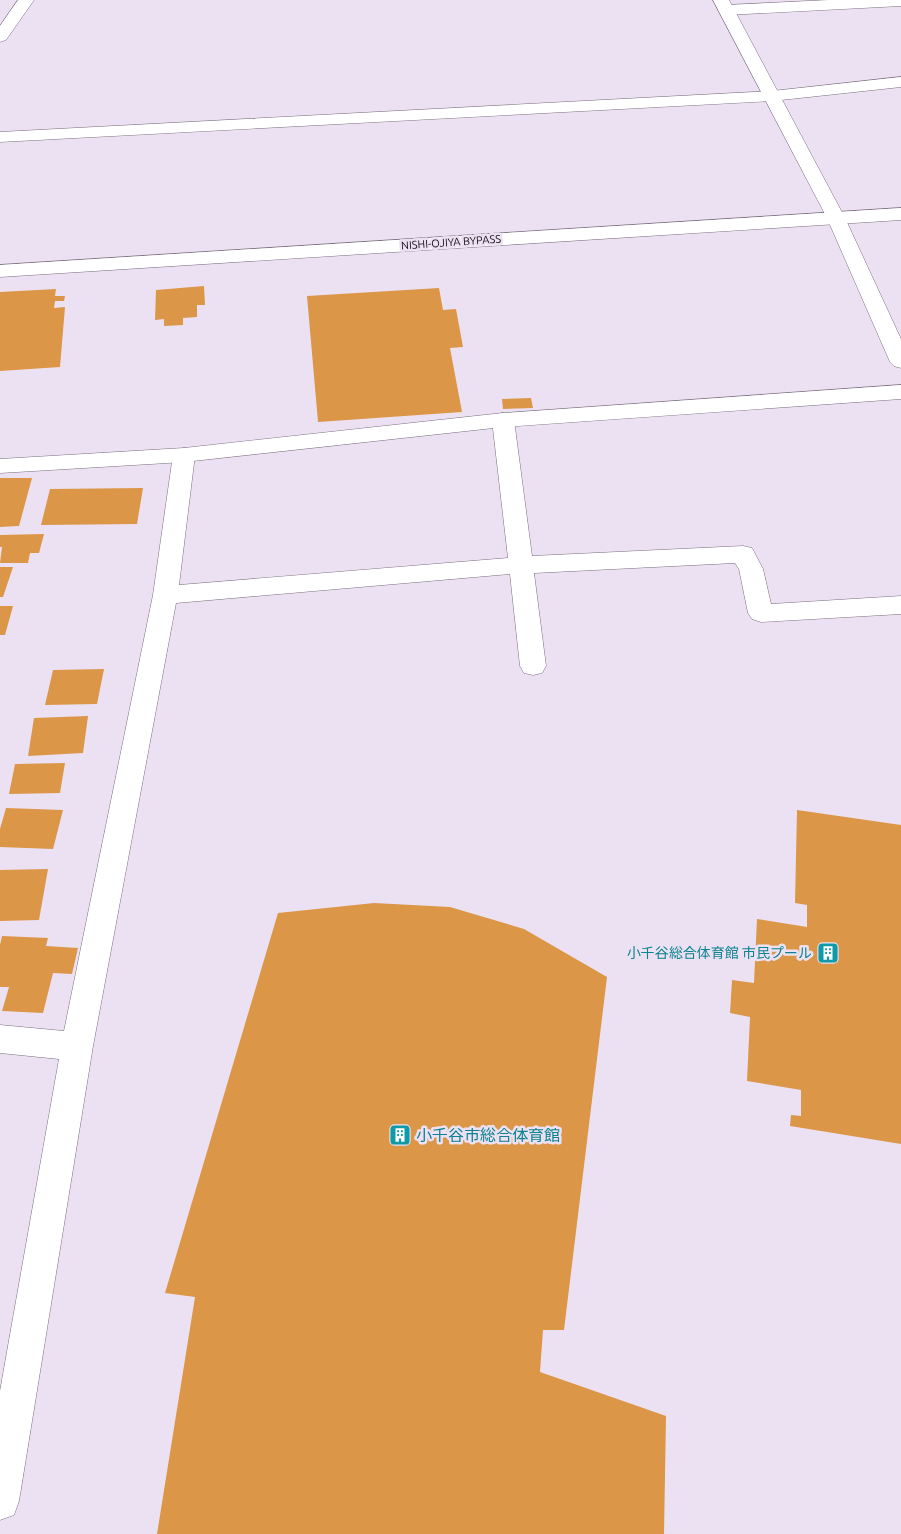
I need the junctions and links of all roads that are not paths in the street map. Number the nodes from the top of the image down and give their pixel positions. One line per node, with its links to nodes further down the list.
1 (26, 0): 4 (main road)
2 (901, 1): 3 (main road)
3 (724, 5): 6 (main road)
4 (0, 37)
5 (901, 82): 6 (main road)
6 (772, 96): 7 (main road); 9 (main road)
7 (0, 137)
8 (901, 214): 9 (main road, NISHI-OJIYA BYPASS)
9 (836, 218): 10 (main road, NISHI-OJIYA BYPASS); 11 (main road)
10 (0, 271)
11 (901, 362)
12 (901, 392): 13 (main road)
13 (503, 420): 14 (main road); 16 (main road)
14 (184, 454): 15 (main road); 17 (main road)
15 (0, 466)
16 (521, 565): 17 (main road); 18 (main road); 19 (main road)
17 (165, 595): 21 (main road)
18 (901, 605)
19 (533, 666)
20 (0, 1039): 21 (main road)
21 (77, 1046): 22 (main road)
22 (8, 1407): 23 (main road)
23 (0, 1501)

